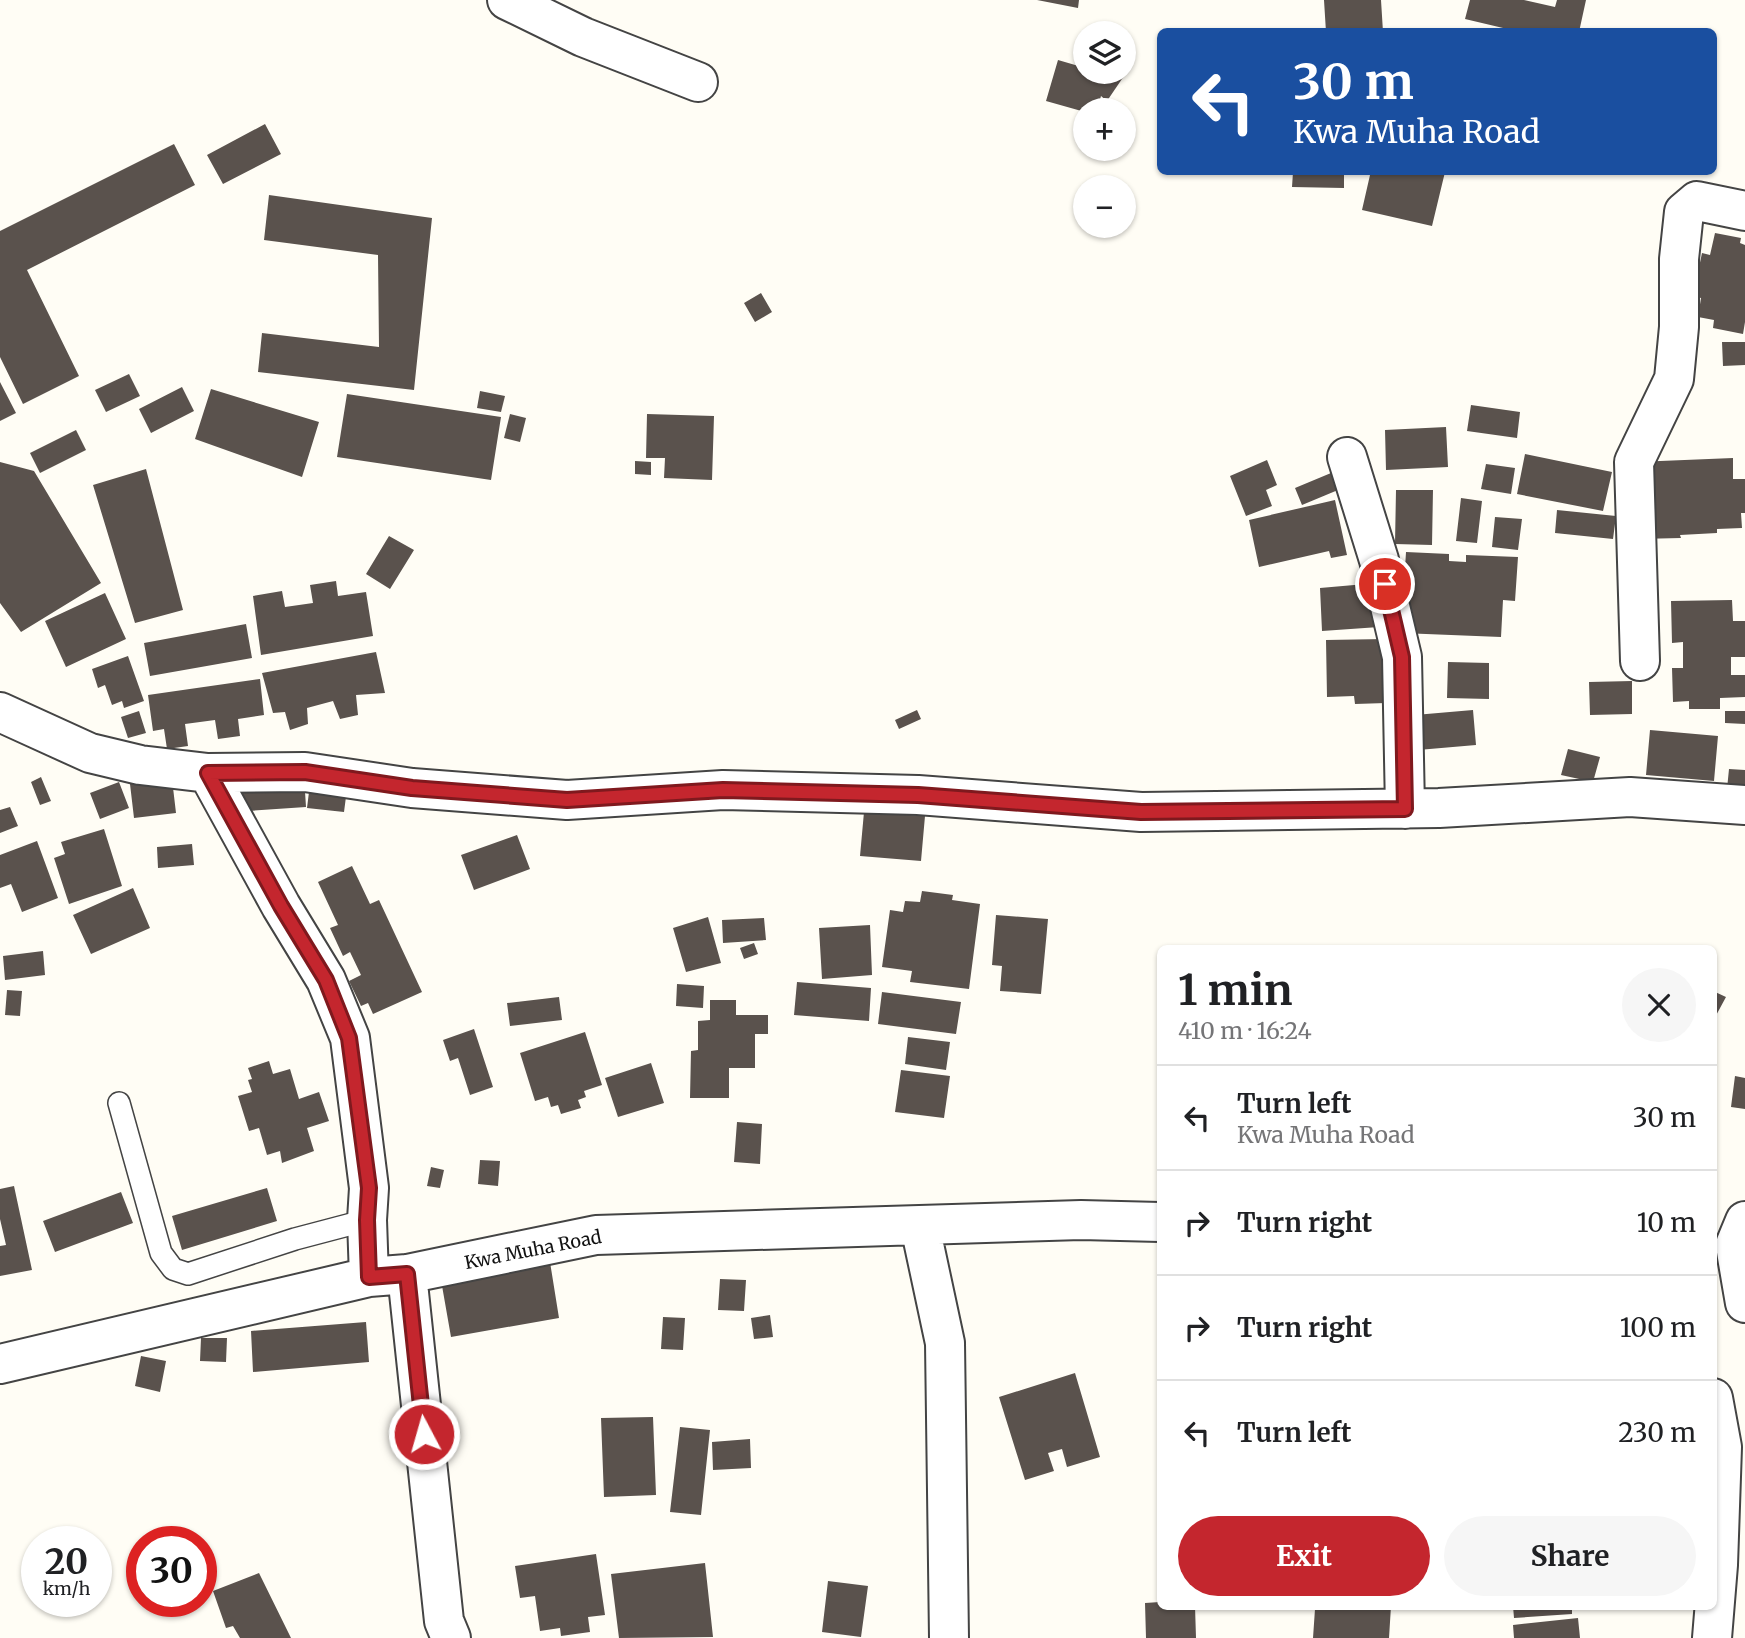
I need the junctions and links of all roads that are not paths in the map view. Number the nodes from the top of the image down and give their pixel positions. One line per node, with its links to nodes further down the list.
1 (507, 0): 2 (street)
2 (698, 82)
3 (1745, 211): 5 (street)
4 (1347, 457): 9 (street)
5 (1640, 661)
6 (0, 712): 7 (street)
7 (208, 773): 9 (street); 11 (street)
8 (1745, 805): 9 (street)
9 (1405, 809)
10 (119, 1103): 11 (lane)
11 (367, 1220): 16 (street)
12 (1157, 1222): 14 (street, Kwa Muha Road)
13 (1745, 1222): 18 (street)
14 (920, 1226): 15 (street, Kwa Muha Road); 24 (street)
15 (407, 1274): 16 (street, Kwa Muha Road); 23 (street)
16 (369, 1277): 19 (street, Kwa Muha Road)
17 (1717, 1297): 18 (street)
18 (1745, 1305)
19 (0, 1364)
20 (1717, 1420): 21 (street)
21 (1717, 1577)
22 (1714, 1610): 25 (street)
23 (451, 1638)
24 (949, 1638)
25 (1712, 1638)

